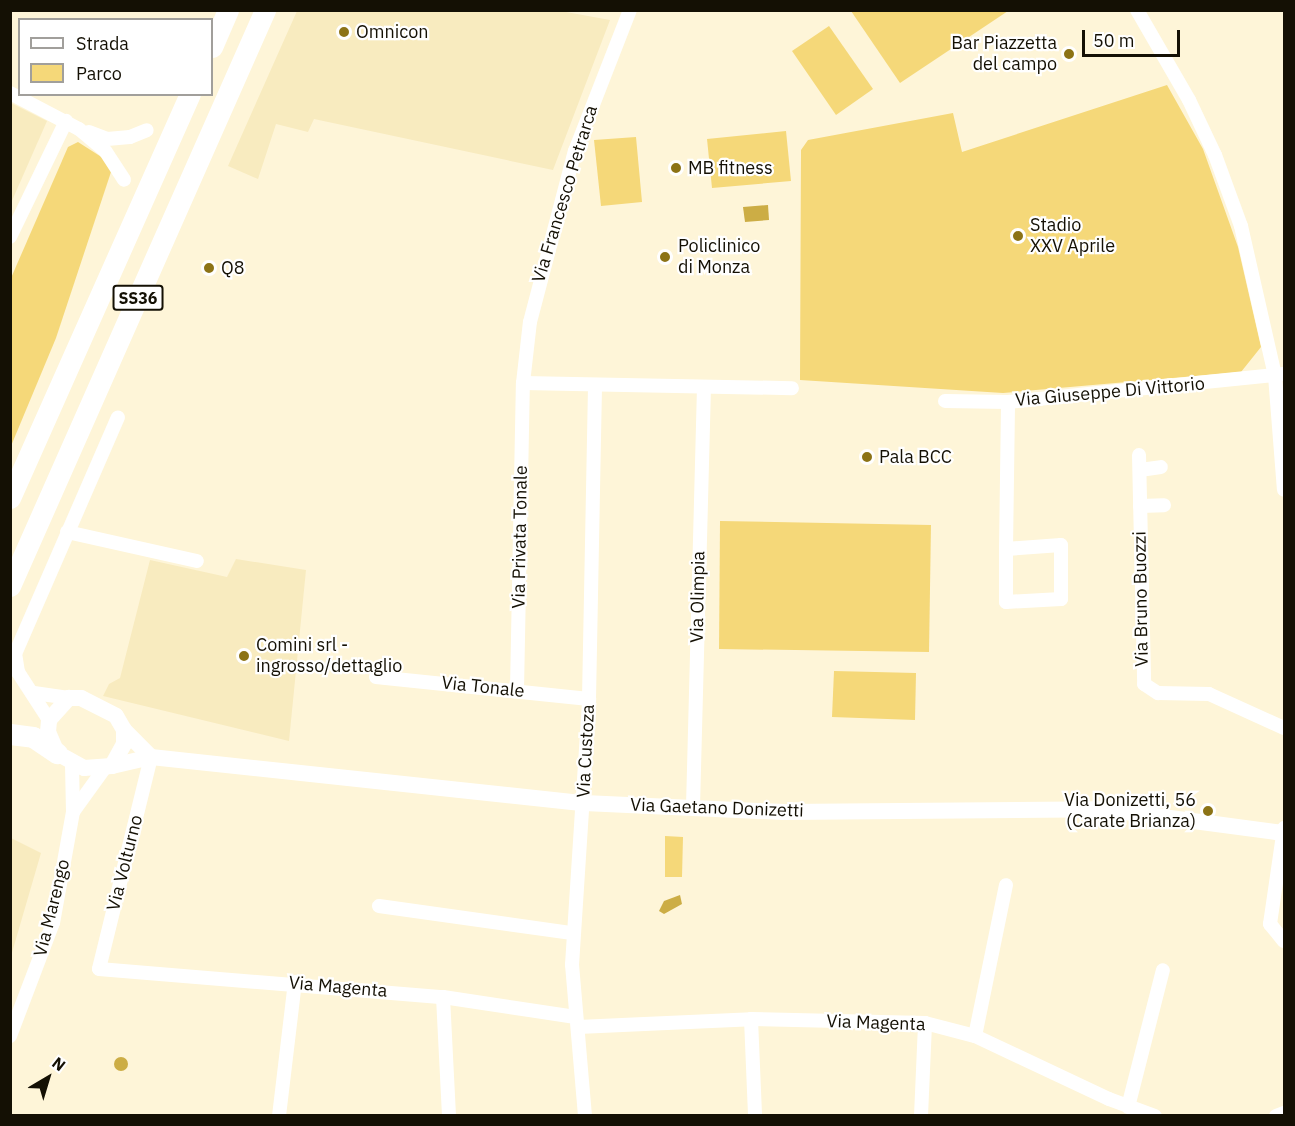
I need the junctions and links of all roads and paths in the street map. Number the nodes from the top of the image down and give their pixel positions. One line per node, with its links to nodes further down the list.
1 (228, 10): 5 (highway)
2 (265, 10): 29 (highway, SS36)
3 (630, 10): 14 (street, Via Francesco Petrarca)
4 (1137, 10): 13 (street)
5 (213, 45)
6 (10, 93): 8 (street)
7 (189, 96): 23 (highway, SS36)
8 (66, 121): 9 (street); 12 (street)
9 (79, 129): 10 (street); 11 (street)
10 (147, 130)
11 (124, 180)
12 (10, 237)
13 (1280, 375): 19 (street, Via Giuseppe Di Vittorio); 22 (street)
14 (523, 383): 15 (street); 31 (street, Via Privata Tonale)
15 (595, 385): 16 (street); 34 (street, Via Custoza)
16 (704, 387): 17 (street); 43 (street, Via Olimpia)
17 (792, 388)
18 (945, 401): 19 (street, Via Giuseppe Di Vittorio)
19 (1008, 402): 27 (street)
20 (118, 417): 26 (street)
21 (1161, 467): 25 (street, Via Bruno Buozzi)
22 (1284, 490)
23 (10, 498)
24 (1164, 505): 25 (street, Via Bruno Buozzi)
25 (1140, 506): 36 (street, Via Bruno Buozzi)
26 (67, 532): 28 (street); 32 (street)
27 (1006, 549): 27 (street)
28 (196, 561)
29 (10, 586)
30 (376, 676): 31 (street, Via Tonale)
31 (518, 690): 34 (street, Via Tonale)
32 (34, 693): 33 (street); 35 (street)
33 (69, 698): 35 (street); 37 (street)
34 (589, 699): 42 (street, Via Custoza)
35 (49, 720): 40 (street)
36 (1284, 728)
37 (124, 730): 39 (street); 41 (street)
38 (10, 734): 40 (highway)
39 (151, 756): 41 (street, Via Gaetano Donizetti); 42 (street, Via Gaetano Donizetti); 50 (street, Via Volturno)
40 (64, 758): 41 (street); 44 (street, Via Marengo)
41 (108, 768): 44 (street, Via Marengo)
42 (584, 803): 43 (street, Via Gaetano Donizetti); 48 (street, Via Custoza)
43 (693, 807): 45 (street, Via Gaetano Donizetti)
44 (74, 812): 57 (street, Via Marengo)
45 (1284, 831): 49 (street)
46 (1006, 885): 58 (street)
47 (379, 906): 48 (street)
48 (572, 933): 55 (street, Via Custoza)
49 (1284, 941)
50 (99, 969): 52 (street, Via Magenta)
51 (1163, 970): 59 (street)
52 (295, 982): 53 (street, Via Magenta); 61 (street)
53 (442, 996): 55 (street, Via Magenta); 62 (street)
54 (751, 1019): 55 (street, Via Magenta); 56 (street, Via Magenta); 64 (street)
55 (577, 1022): 63 (street, Via Custoza)
56 (925, 1023): 58 (street, Via Magenta); 65 (street)
57 (10, 1036)
58 (975, 1036): 59 (street, Via Magenta)
59 (1128, 1107): 66 (street, Via Magenta)
60 (1284, 1113): 67 (street)
61 (279, 1116)
62 (449, 1116)
63 (585, 1116)
64 (755, 1116)
65 (921, 1116)
66 (1155, 1116)
67 (1276, 1116)

